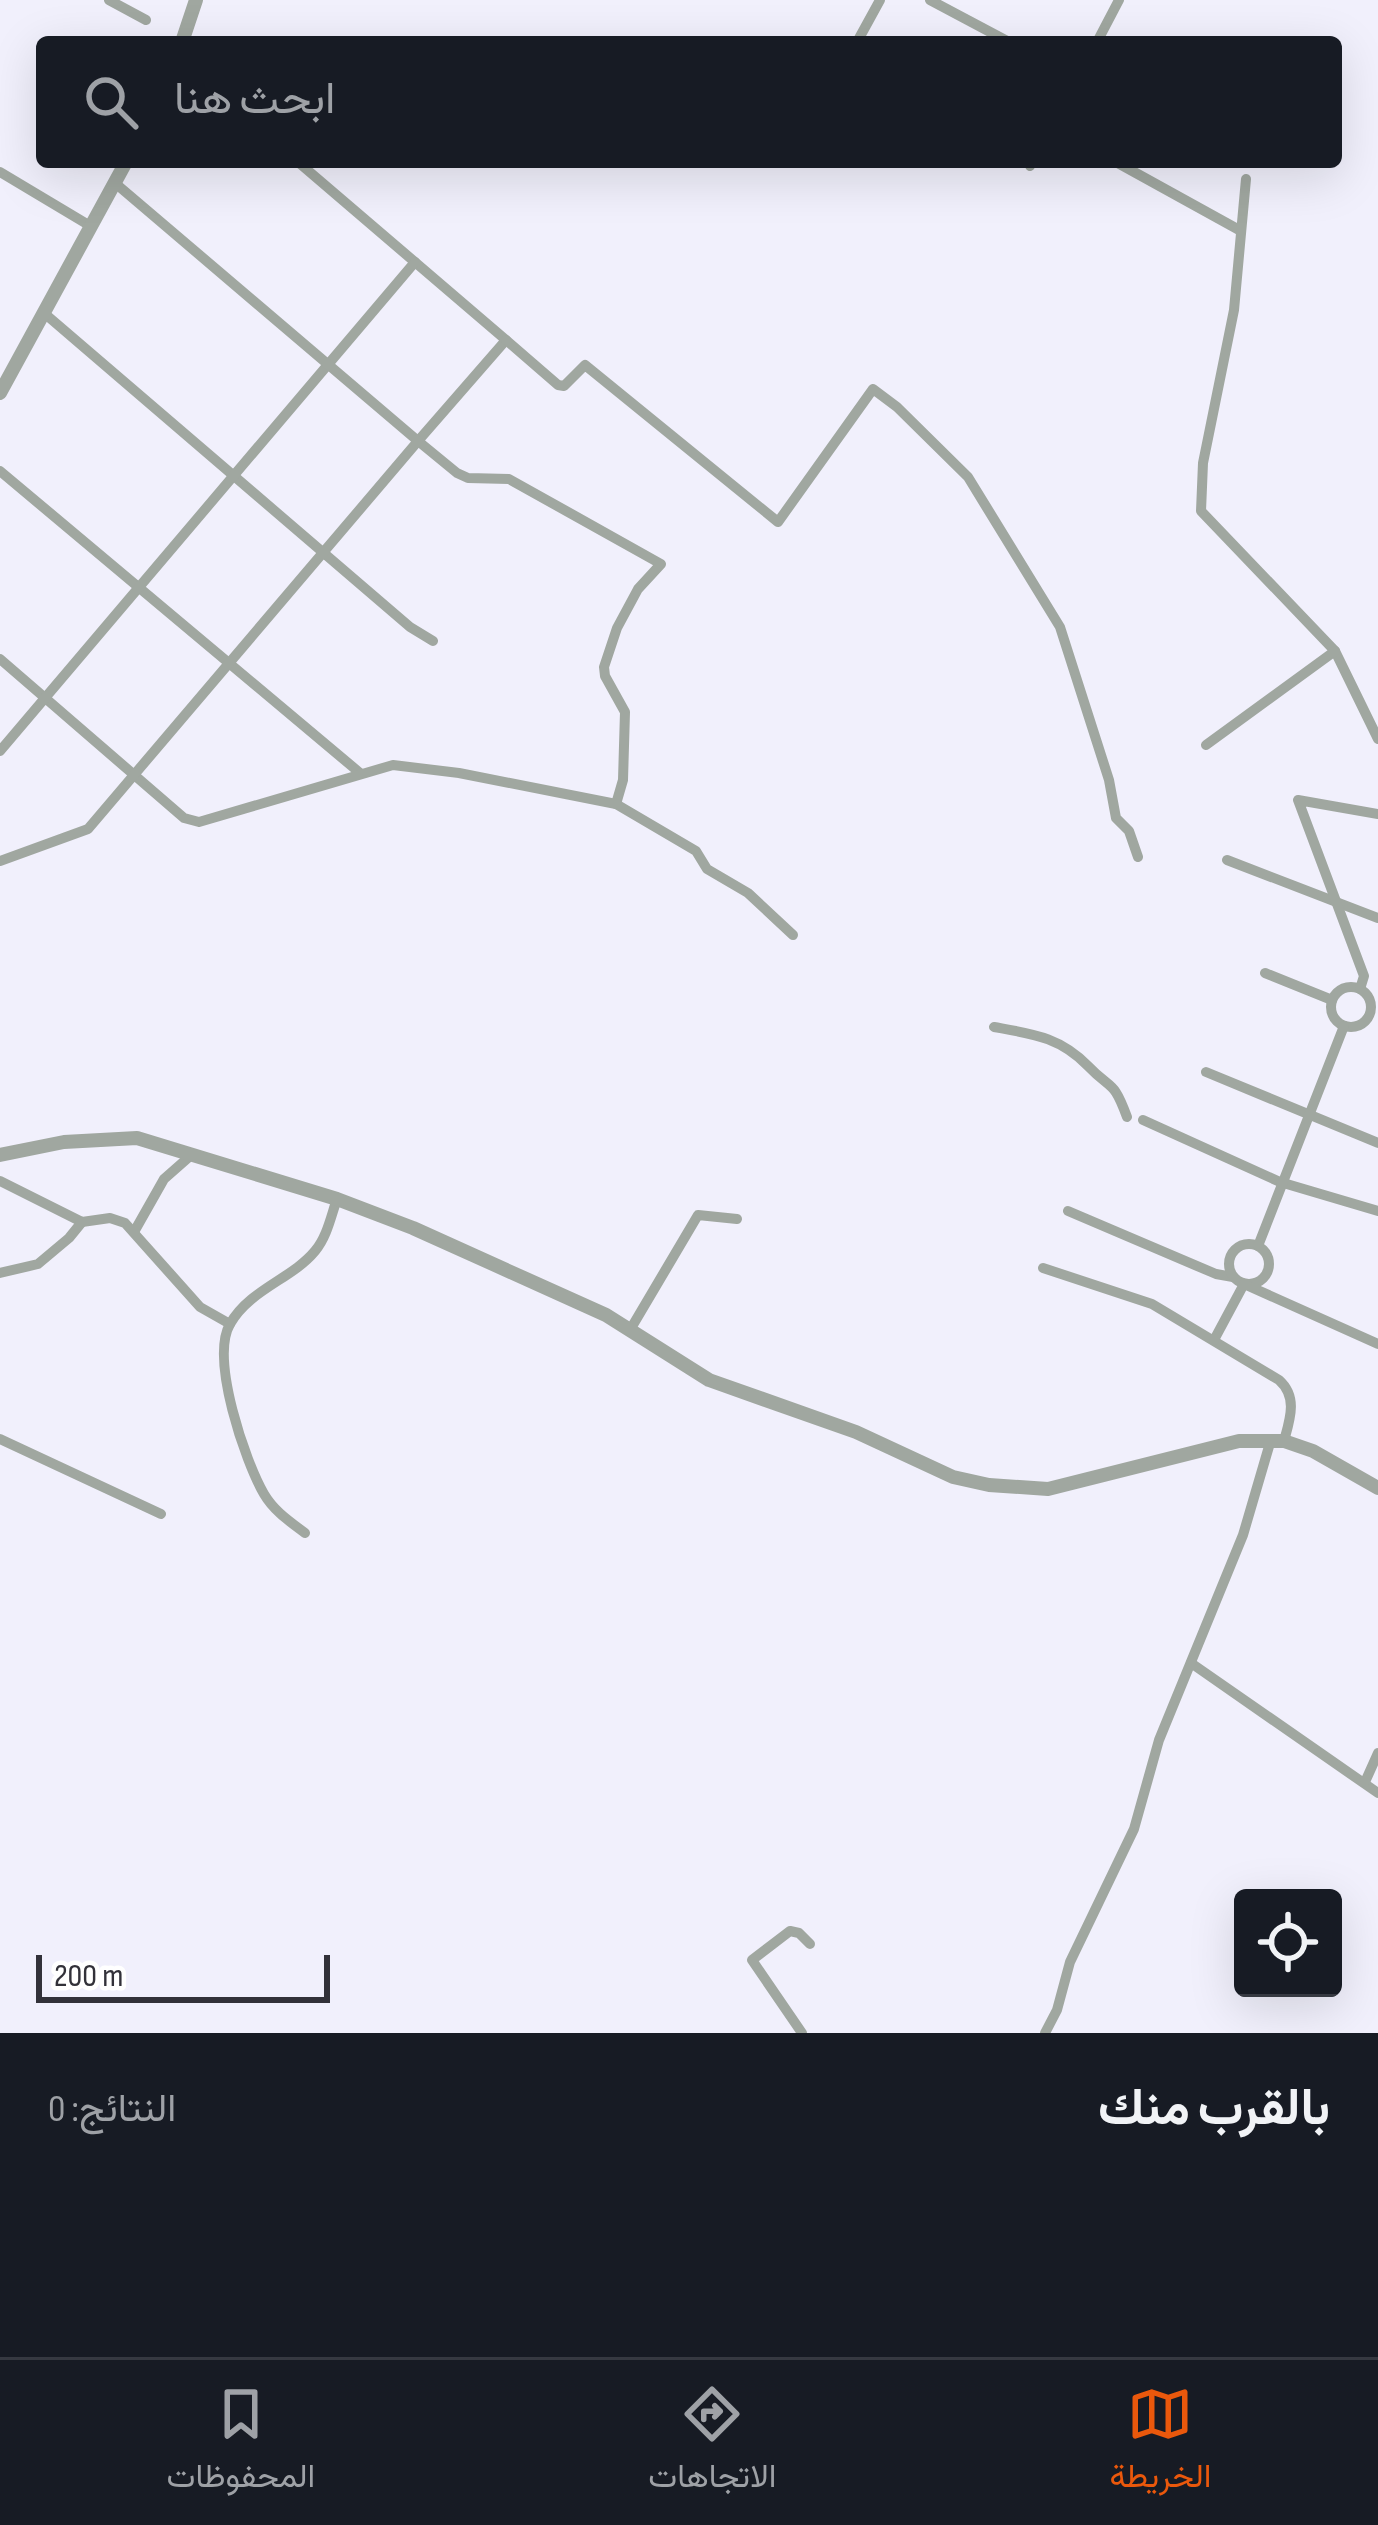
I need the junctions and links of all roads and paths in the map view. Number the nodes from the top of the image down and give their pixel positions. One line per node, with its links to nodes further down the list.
1 (110, 0): 6 (street)
2 (196, 0): 7 (street)
3 (880, 0): 8 (street)
4 (930, 0): 9 (street)
5 (1113, 2): 10 (street)
6 (146, 20)
7 (184, 36)
8 (860, 36)
9 (998, 36)
10 (1099, 36)
11 (123, 168): 16 (street)
12 (305, 168): 19 (street)
13 (1127, 168): 18 (street)
14 (0, 172): 17 (street)
15 (1246, 179): 18 (street)
16 (115, 183): 17 (street); 22 (street)
17 (92, 227): 20 (street)
18 (1241, 231): 30 (street)
19 (415, 262): 21 (street); 22 (street)
20 (44, 313): 23 (street); 26 (street)
21 (506, 340): 24 (street); 41 (street)
22 (328, 364): 24 (street); 26 (street)
23 (0, 393)
24 (418, 441): 27 (street); 39 (street)
25 (0, 471): 28 (street)
26 (233, 476): 27 (street); 28 (street)
27 (324, 552): 29 (street); 32 (street)
28 (142, 588): 32 (street); 33 (street)
29 (433, 641)
30 (1335, 651): 34 (street); 35 (street)
31 (0, 659): 33 (street)
32 (229, 664): 37 (street); 38 (street)
33 (45, 700): 36 (street); 38 (street)
34 (1378, 740)
35 (1206, 745)
36 (0, 752)
37 (360, 773): 38 (street); 39 (street)
38 (134, 774): 43 (street)
39 (616, 804): 46 (street)
40 (1378, 814): 44 (street)
41 (1138, 857)
42 (1227, 860): 44 (street)
43 (0, 861)
44 (1336, 901): 45 (street); 48 (street)
45 (1378, 917)
46 (793, 935)
47 (1264, 973): 49 (street)
48 (1360, 989): 49 (street); 50 (street)
49 (1332, 1000): 51 (street)
50 (1374, 1015): 51 (street)
51 (1343, 1026): 54 (street)
52 (994, 1028): 55 (street)
53 (1206, 1072): 54 (street)
54 (1307, 1115): 57 (street); 61 (street)
55 (1127, 1117)
56 (1143, 1120): 61 (street)
57 (1378, 1143)
58 (0, 1155): 59 (street)
59 (189, 1157): 62 (street); 67 (street)
60 (0, 1180): 66 (street)
61 (1280, 1182): 64 (street); 68 (street)
62 (337, 1199): 72 (street); 73 (street)
63 (1068, 1211): 71 (street)
64 (1378, 1211)
65 (737, 1219): 73 (street)
66 (82, 1222): 67 (street); 70 (street)
67 (134, 1232): 72 (street)
68 (1258, 1246): 71 (street); 71 (street)
69 (1042, 1268): 74 (street)
70 (0, 1273)
71 (1239, 1280): 74 (street); 75 (street)
72 (230, 1324): 80 (street)
73 (630, 1330): 77 (street)
74 (1214, 1340): 77 (street)
75 (1378, 1344)
76 (0, 1438): 79 (street)
77 (1277, 1442): 78 (street); 81 (street)
78 (1378, 1488)
79 (161, 1514)
80 (305, 1533)
81 (1191, 1664): 83 (street); 87 (street)
82 (1378, 1753): 83 (street)
83 (1365, 1782): 84 (street)
84 (1378, 1792)
85 (810, 1944): 86 (street)
86 (802, 2033)
87 (1045, 2033)

